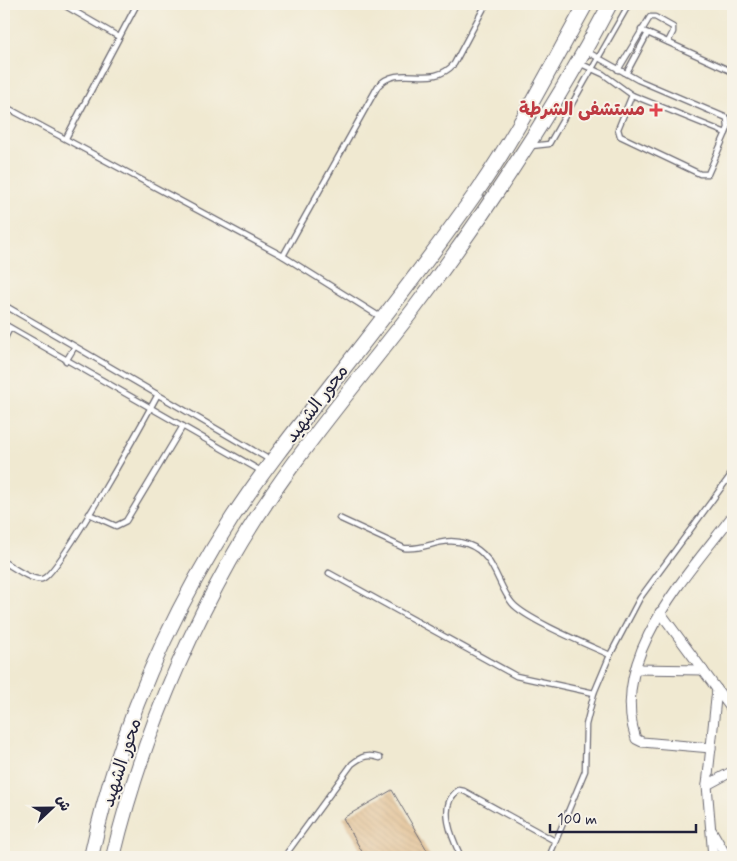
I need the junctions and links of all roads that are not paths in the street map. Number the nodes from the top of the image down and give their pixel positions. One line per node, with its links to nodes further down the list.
1 (62, 4): 9 (lane)
2 (137, 4): 9 (lane)
3 (486, 4): 22 (lane)
4 (586, 4): 24 (main road, محور الشهيد)
5 (610, 4): 11 (main road, محور الشهيد)
6 (629, 4): 12 (lane)
7 (641, 30): 8 (lane); 10 (lane); 14 (lane)
8 (648, 33): 10 (lane); 16 (lane)
9 (118, 37): 20 (lane)
10 (668, 42): 15 (lane)
11 (582, 56): 12 (lane); 13 (lane); 21 (main road, محور الشهيد)
12 (598, 58): 13 (lane); 14 (lane)
13 (592, 69): 17 (lane); 21 (lane)
14 (618, 70): 16 (lane)
15 (733, 72)
16 (626, 74): 19 (lane)
17 (632, 95): 19 (lane); 19 (lane)
18 (4, 106): 20 (lane)
19 (726, 133)
20 (66, 138): 22 (lane)
21 (527, 146): 55 (main road, محور الشهيد)
22 (283, 256): 24 (lane)
23 (4, 306): 28 (lane)
24 (383, 318): 34 (main road, محور الشهيد)
25 (4, 324): 26 (lane)
26 (10, 328): 27 (lane); 29 (lane)
27 (4, 340)
28 (74, 348): 29 (lane); 30 (lane)
29 (66, 360): 31 (lane)
30 (157, 396): 31 (lane); 34 (lane)
31 (150, 407): 32 (lane); 36 (lane)
32 (183, 426): 34 (lane); 36 (lane)
33 (733, 462): 35 (lane)
34 (267, 467): 54 (main road, محور الشهيد)
35 (731, 475): 42 (lane)
36 (89, 514): 39 (lane)
37 (733, 515): 41 (street)
38 (340, 518): 42 (lane)
39 (4, 562)
40 (329, 573): 46 (lane)
41 (660, 612): 43 (street); 44 (street)
42 (610, 655): 46 (lane)
43 (635, 669): 44 (street); 48 (street)
44 (703, 670): 45 (street)
45 (717, 689): 47 (street); 48 (street)
46 (594, 693): 53 (lane)
47 (733, 711)
48 (711, 748): 51 (street)
49 (380, 758): 56 (lane)
50 (733, 771): 51 (street)
51 (707, 784): 52 (street)
52 (710, 827): 59 (street); 60 (street)
53 (555, 841): 57 (lane); 58 (lane)
54 (90, 857)
55 (113, 857)
56 (284, 857)
57 (461, 857)
58 (548, 857)
59 (713, 857)
60 (727, 857)

